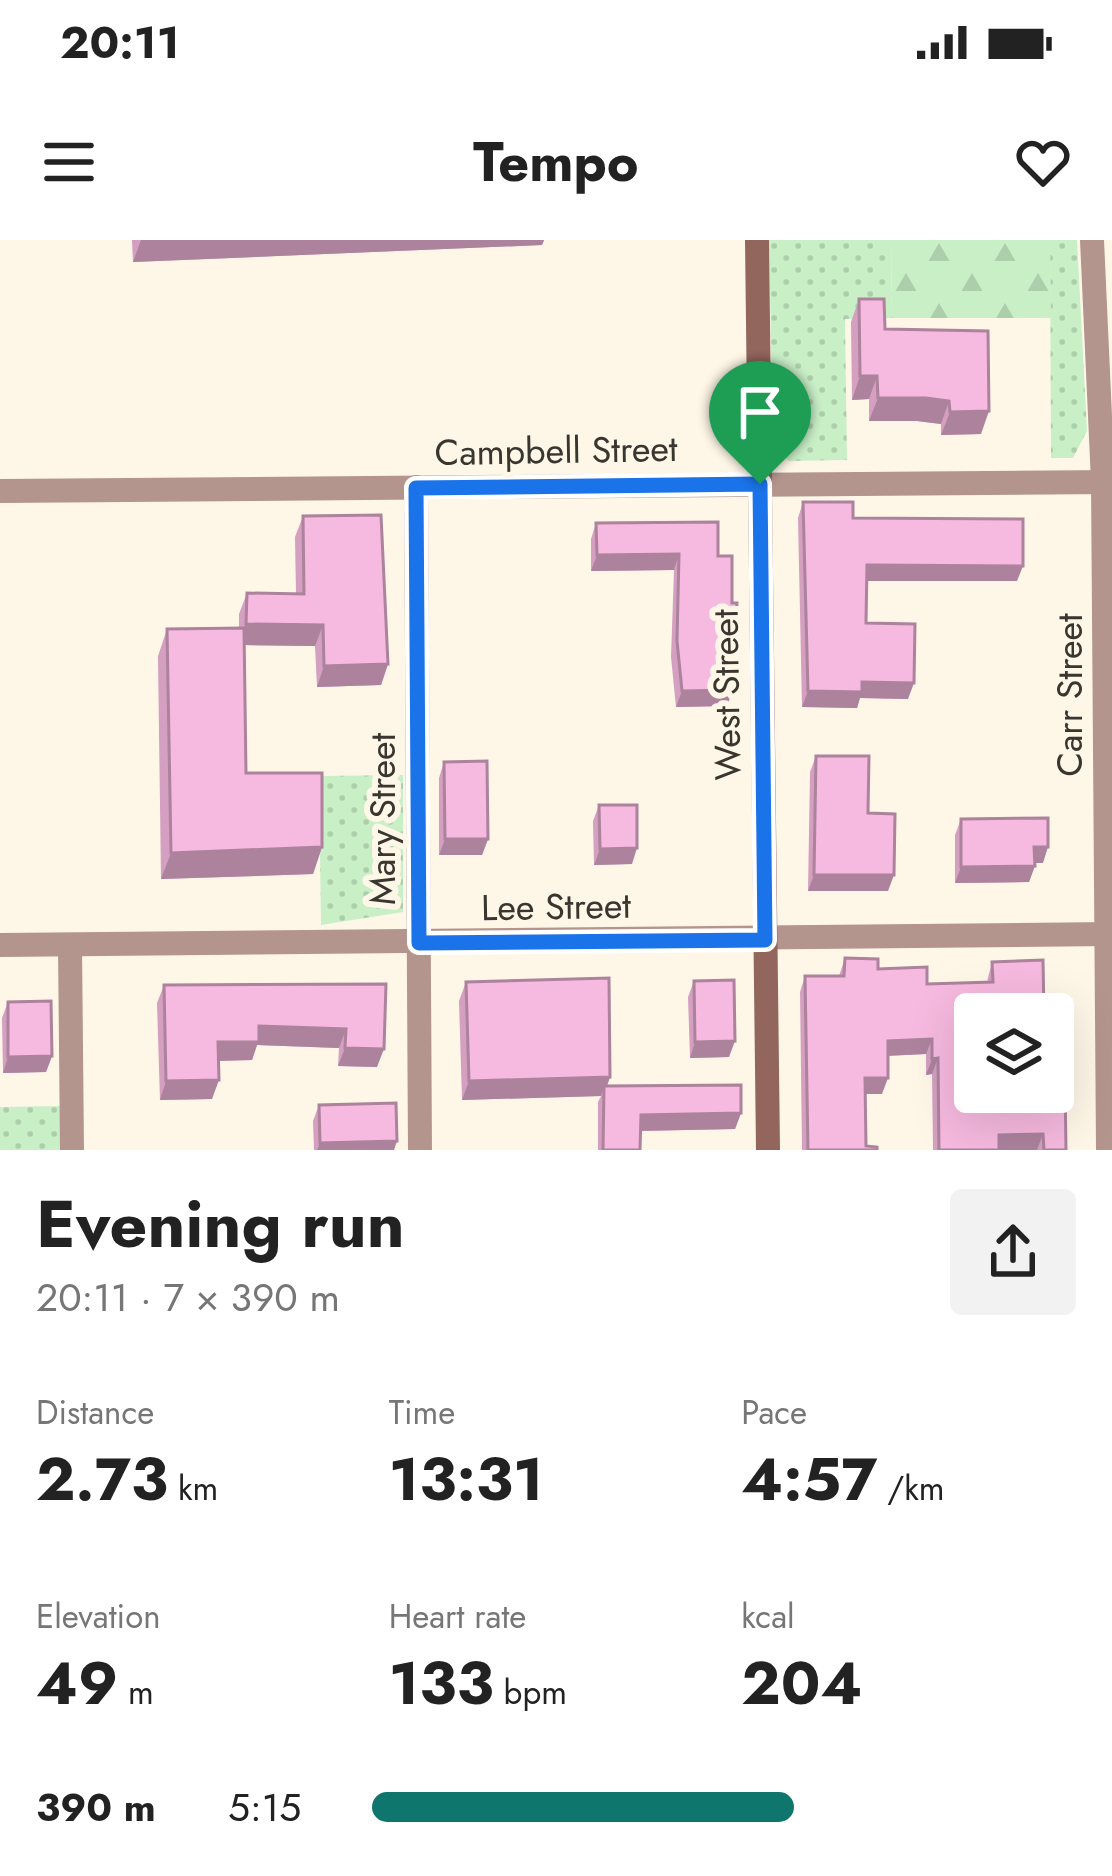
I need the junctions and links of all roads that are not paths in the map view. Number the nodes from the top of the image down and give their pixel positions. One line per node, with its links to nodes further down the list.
1 (757, 240): 4 (street, West Street)
2 (1093, 240): 3 (street, Carr Street)
3 (1108, 482): 4 (street, Campbell Street); 7 (street, Carr Street)
4 (760, 484): 5 (street, Campbell Street); 8 (street, West Street)
5 (416, 488): 6 (street, Campbell Street); 9 (street, Mary Street)
6 (0, 491)
7 (1109, 934): 8 (street, Lee Street); 15 (street, Carr Street)
8 (765, 940): 9 (street, Lee Street); 14 (street, West Street)
9 (419, 943): 11 (street, Lee Street); 13 (street, Mary Street)
10 (0, 945): 11 (street, Lee Street)
11 (70, 945): 12 (street)
12 (73, 1150)
13 (420, 1150)
14 (768, 1150)
15 (1108, 1150)

